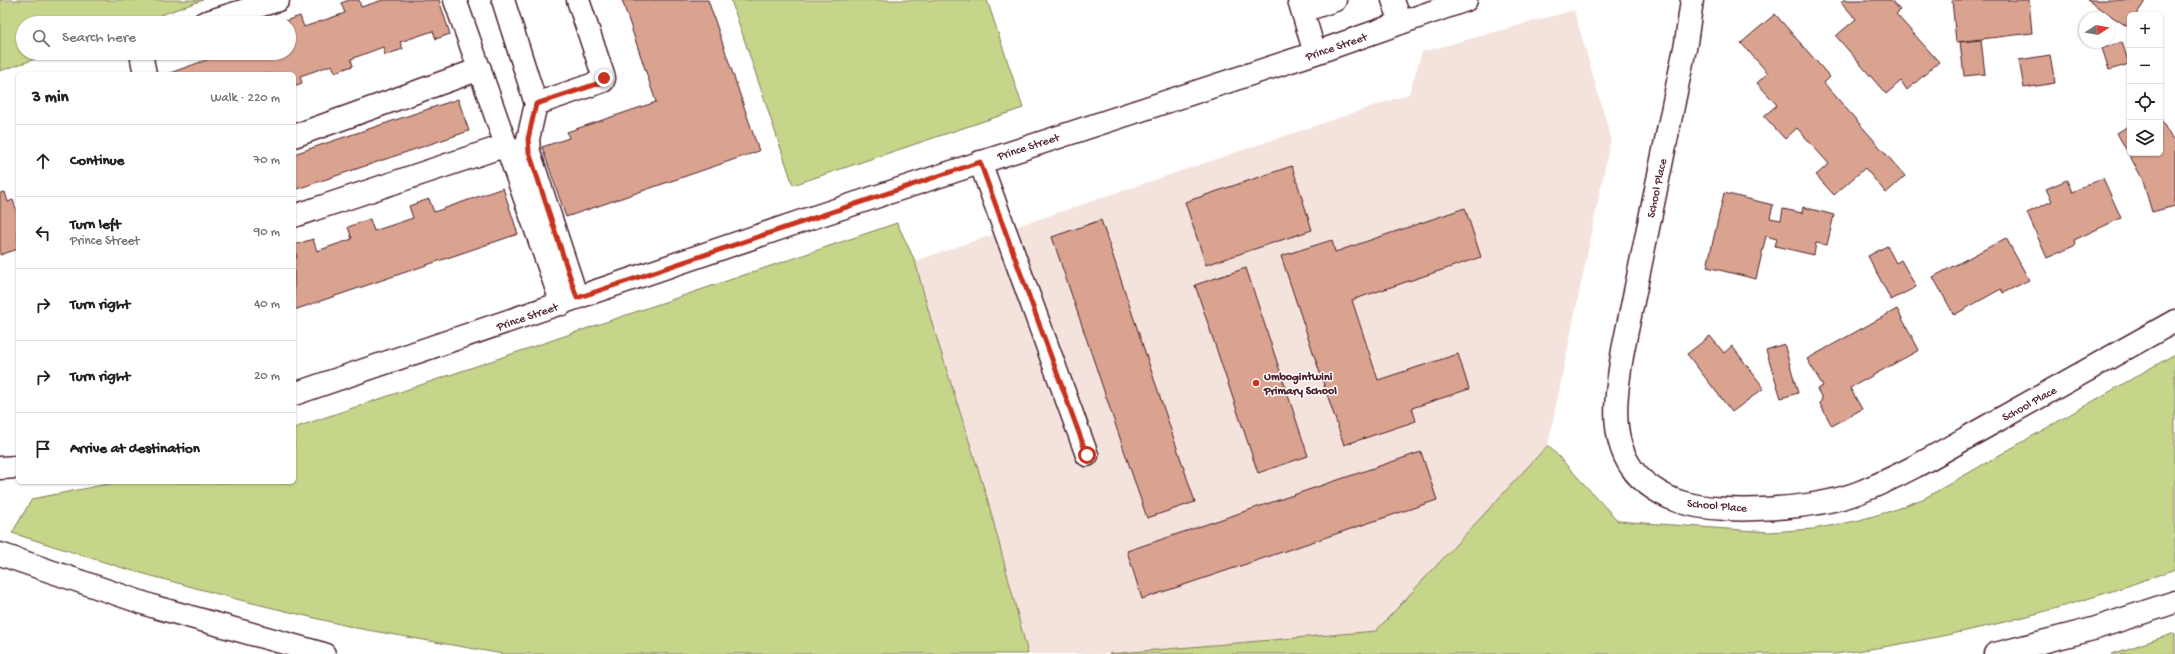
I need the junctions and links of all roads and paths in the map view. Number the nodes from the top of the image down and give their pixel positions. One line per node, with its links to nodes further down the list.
1 (278, 0): 11 (main road)
2 (455, 0): 15 (main road)
3 (503, 0): 17 (main road)
4 (578, 0): 17 (main road)
5 (1335, 0): 9 (main road)
6 (1393, 0): 12 (main road)
7 (1466, 0): 10 (main road, Prince Street)
8 (1692, 0): 23 (main road, School Place)
9 (1301, 6): 13 (main road)
10 (1426, 7): 12 (main road, Prince Street)
11 (227, 16)
12 (1401, 23): 13 (main road, Prince Street)
13 (1315, 53): 20 (main road, Prince Street)
14 (142, 60): 16 (main road)
15 (480, 70): 18 (main road); 19 (main road)
16 (145, 72)
17 (536, 104): 22 (main road)
18 (296, 135)
19 (506, 145): 21 (main road); 22 (main road)
20 (980, 162): 22 (main road, Prince Street); 25 (main road)
21 (296, 215)
22 (570, 301): 24 (main road, Prince Street)
23 (2175, 321)
24 (296, 393)
25 (1087, 455)
26 (16, 467): 27 (main road)
27 (0, 468)
28 (0, 554): 30 (main road)
29 (2175, 602): 31 (main road)
30 (324, 654)
31 (1995, 654)

